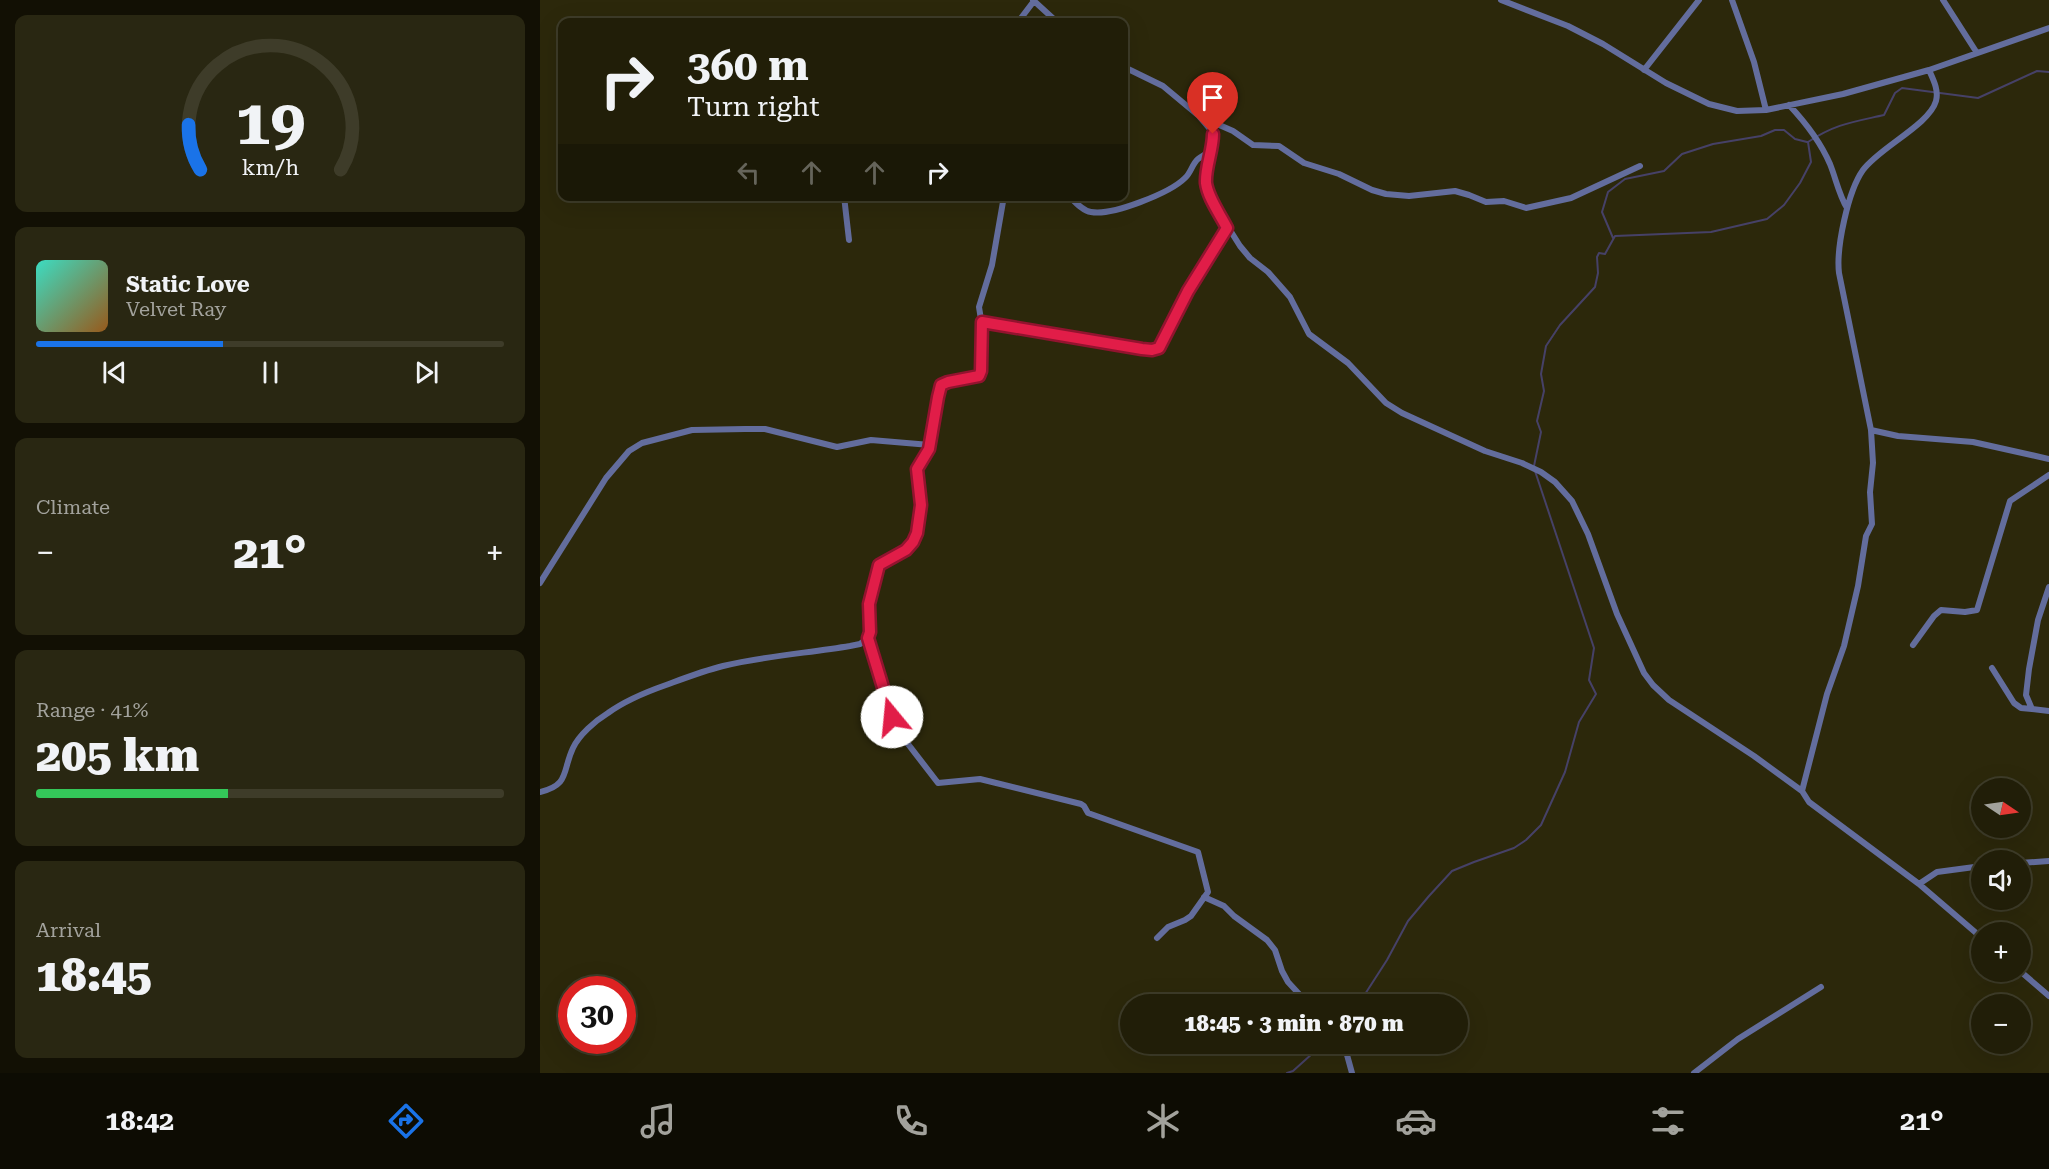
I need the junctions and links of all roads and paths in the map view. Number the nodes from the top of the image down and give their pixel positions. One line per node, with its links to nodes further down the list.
1 (1501, 0): 11 (street)
2 (1699, 0): 11 (street)
3 (1732, 0): 14 (street)
4 (1943, 0): 9 (street)
5 (1033, 1): 6 (street); 7 (street)
6 (1021, 18)
7 (1052, 18)
8 (2049, 28): 9 (street)
9 (1977, 53): 12 (street)
10 (1128, 69): 15 (street)
11 (1644, 70): 14 (street)
12 (1929, 70): 13 (street); 21 (street)
13 (1789, 105): 14 (street); 21 (street)
14 (1766, 110)
15 (1199, 116): 16 (street); 17 (street)
16 (1213, 147): 20 (street); 22 (street)
17 (1640, 166)
18 (845, 201): 23 (street)
19 (1003, 201): 24 (street)
20 (1075, 201)
21 (1847, 208): 25 (street)
22 (1227, 228): 24 (street); 36 (street)
23 (849, 240)
24 (982, 322): 26 (street)
25 (1871, 430): 27 (street); 36 (street)
26 (930, 445): 29 (street); 31 (street)
27 (2049, 459)
28 (2049, 475): 32 (street)
29 (540, 583)
30 (2049, 587): 34 (street)
31 (868, 638): 37 (street); 42 (street)
32 (1913, 645)
33 (1992, 668): 34 (street)
34 (2032, 709): 35 (street)
35 (2049, 711)
36 (1802, 791): 41 (street)
37 (540, 792)
38 (2049, 861): 39 (street)
39 (2031, 862)
40 (1971, 867): 41 (street)
41 (1918, 884): 43 (street)
42 (1204, 897): 44 (street); 47 (street)
43 (1971, 929)
44 (1157, 938)
45 (2031, 980): 48 (street)
46 (1821, 987): 51 (street)
47 (1299, 994)
48 (2049, 996)
49 (1347, 1054): 50 (street)
50 (1352, 1073)
51 (1694, 1073)

